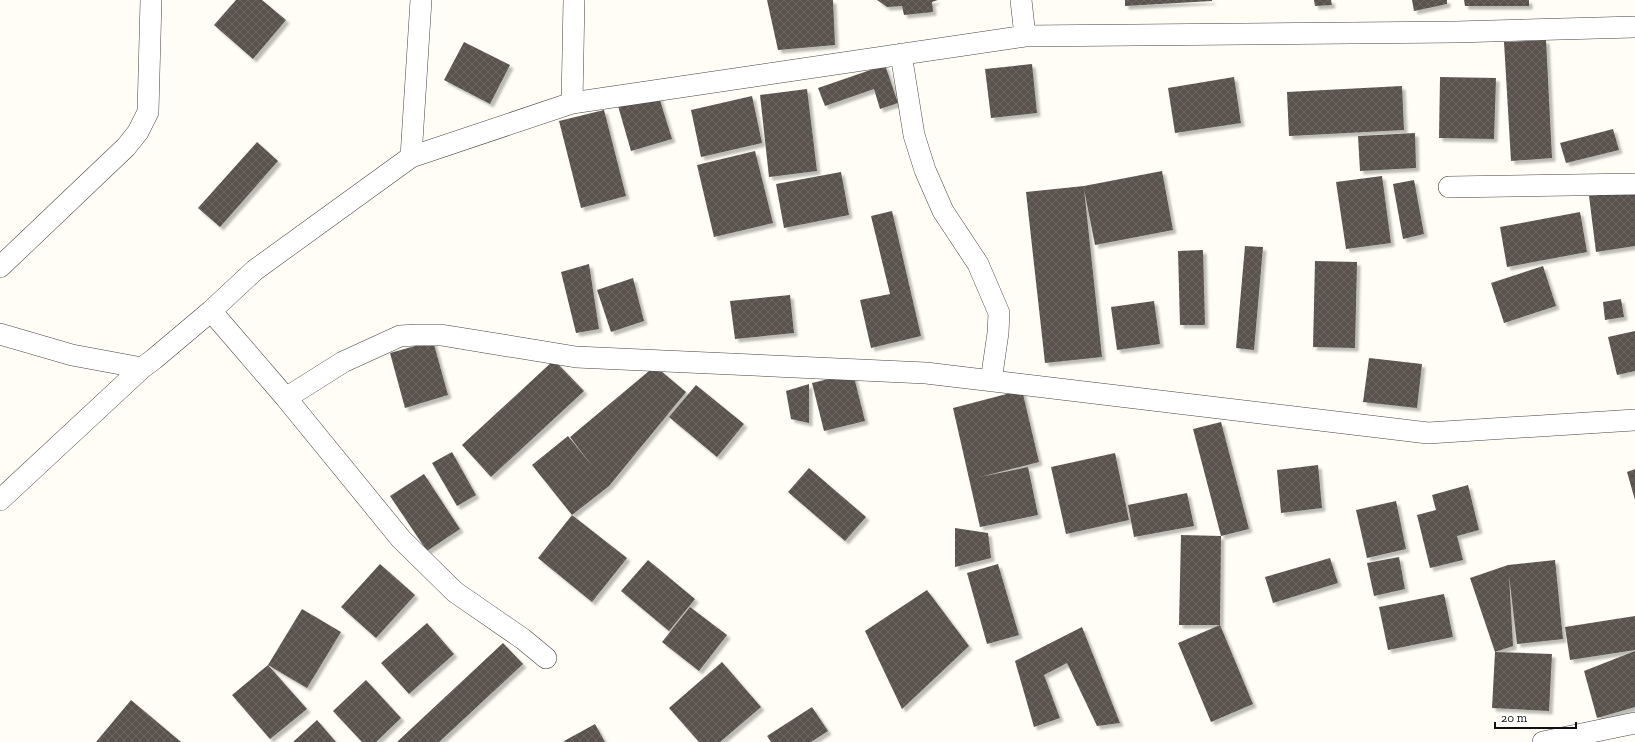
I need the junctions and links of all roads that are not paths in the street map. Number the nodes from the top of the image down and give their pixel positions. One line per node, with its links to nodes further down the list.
1 (151, 0): 12 (street)
2 (421, 0): 9 (street)
3 (574, 0): 8 (street)
4 (1021, 0): 6 (street)
5 (1635, 27): 6 (street)
6 (1025, 36): 7 (street)
7 (901, 54): 8 (street); 16 (street)
8 (572, 103): 9 (street)
9 (411, 157): 13 (street)
10 (1635, 184): 11 (street)
11 (1449, 187)
12 (0, 267)
13 (211, 311): 15 (street); 17 (street)
14 (0, 334): 15 (street)
15 (142, 368): 19 (street)
16 (991, 380): 17 (street); 18 (street)
17 (286, 398): 20 (street)
18 (1635, 420)
19 (0, 500)
20 (546, 658)
21 (1635, 723): 22 (street)
22 (1543, 742)

